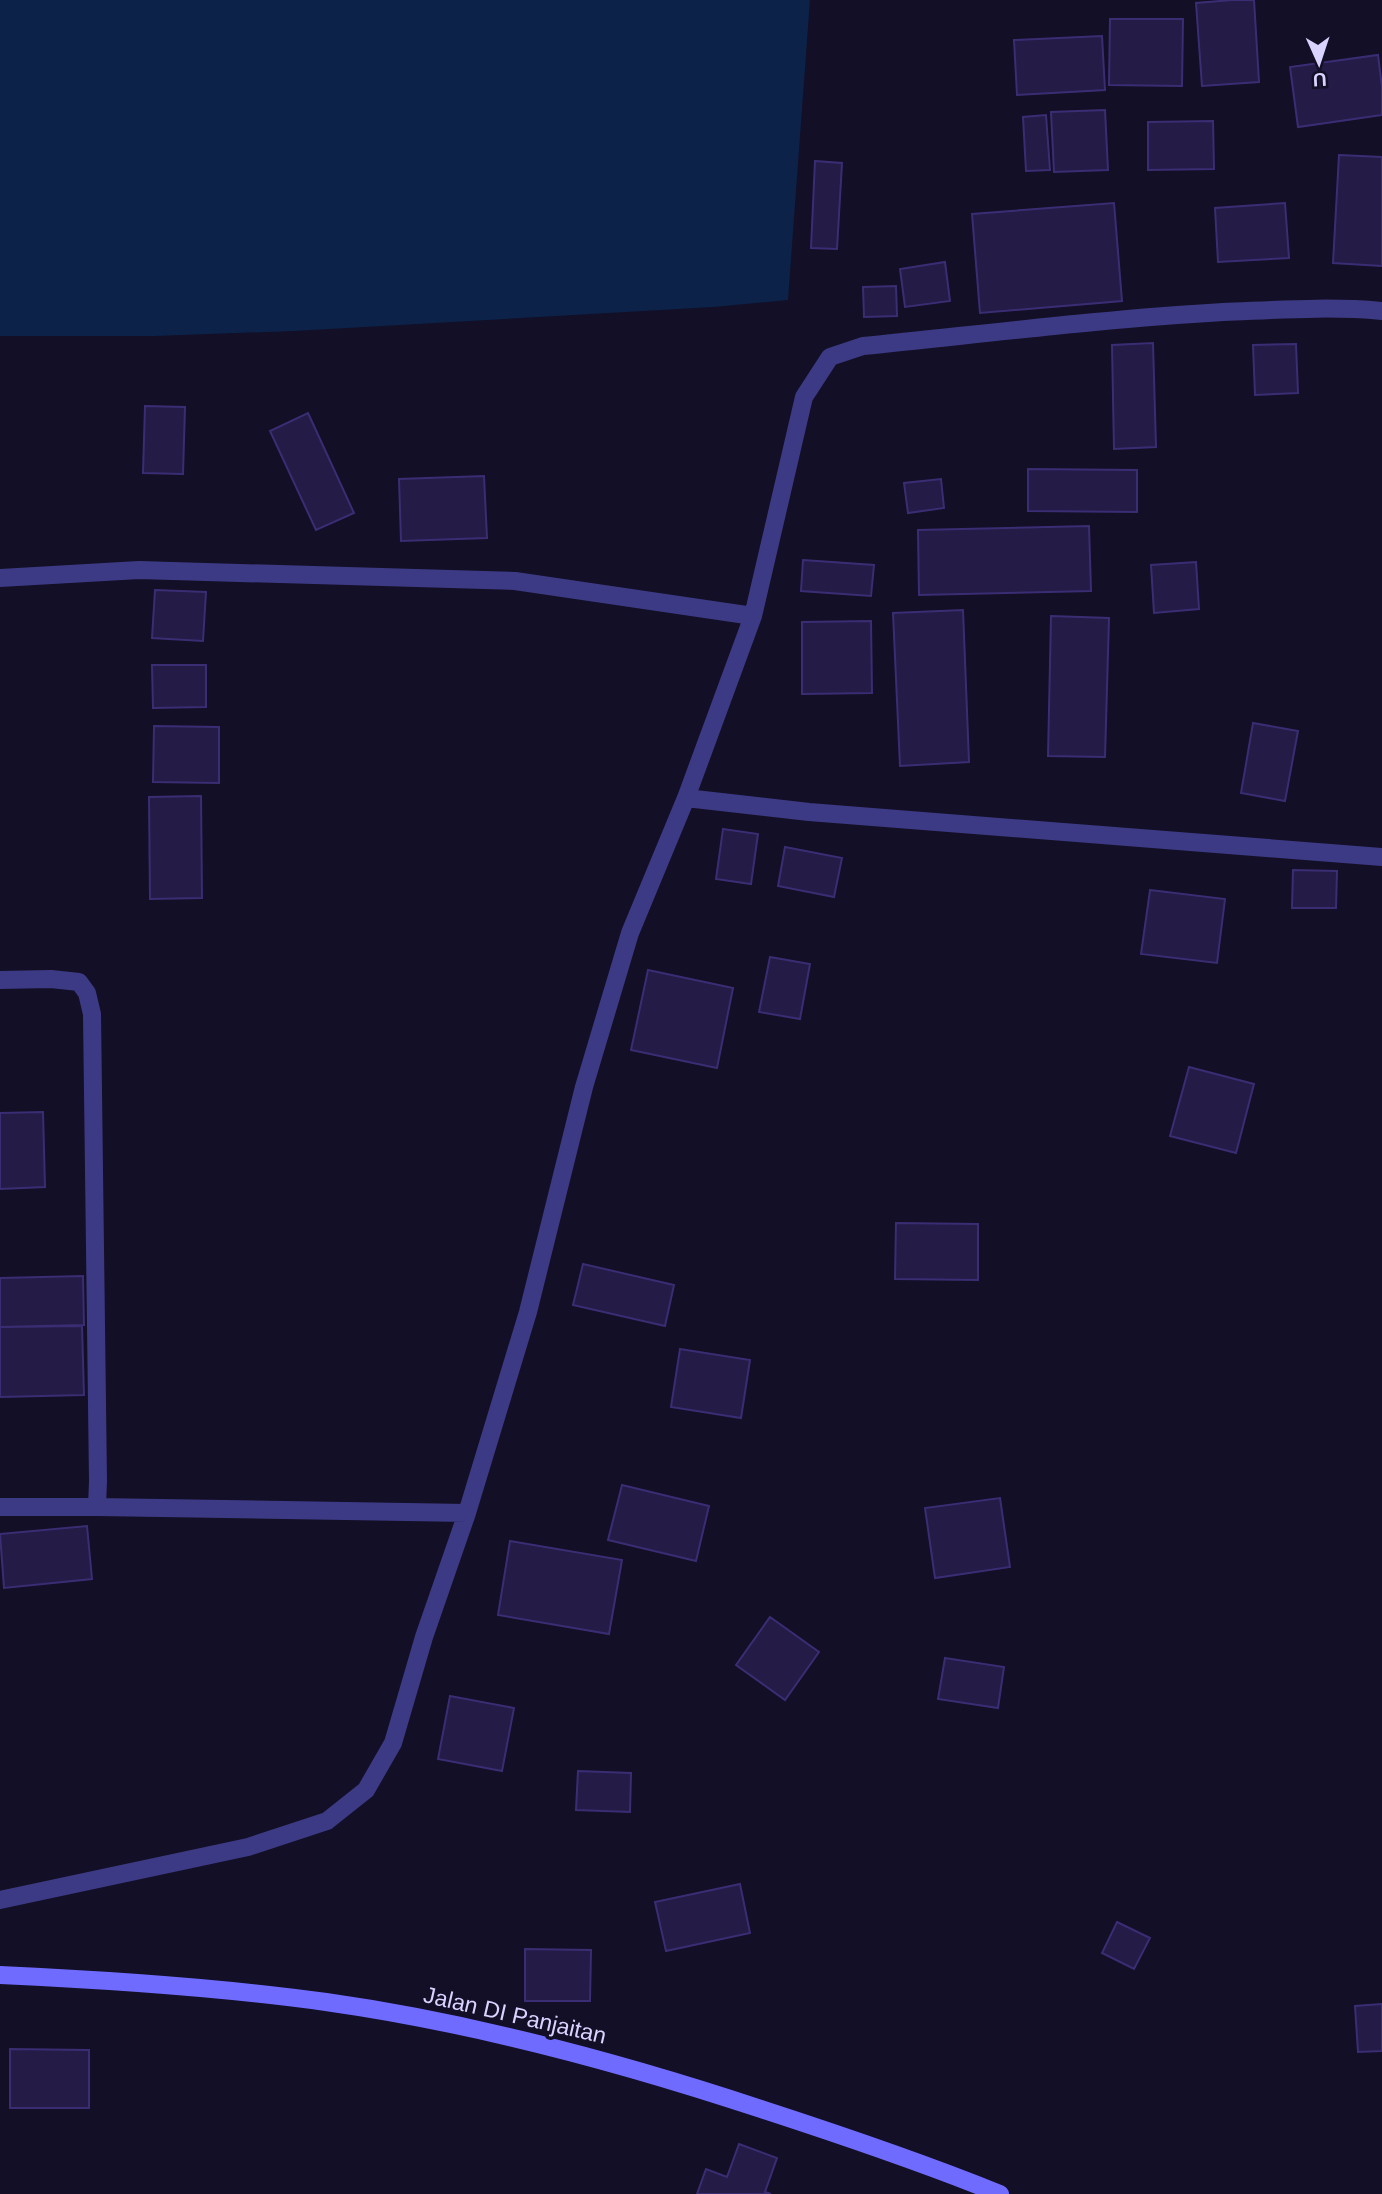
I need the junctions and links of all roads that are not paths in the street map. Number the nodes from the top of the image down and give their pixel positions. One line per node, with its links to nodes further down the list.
1 (1382, 311): 3 (street)
2 (0, 578): 3 (street)
3 (753, 616): 4 (street)
4 (686, 798): 5 (street); 9 (street)
5 (1382, 857)
6 (0, 980): 8 (street)
7 (0, 1507): 8 (street)
8 (97, 1507): 9 (street)
9 (467, 1513): 10 (street)
10 (0, 1900)
11 (0, 1975): 12 (main road, Jalan DI Panjaitan)
12 (1000, 2194)

